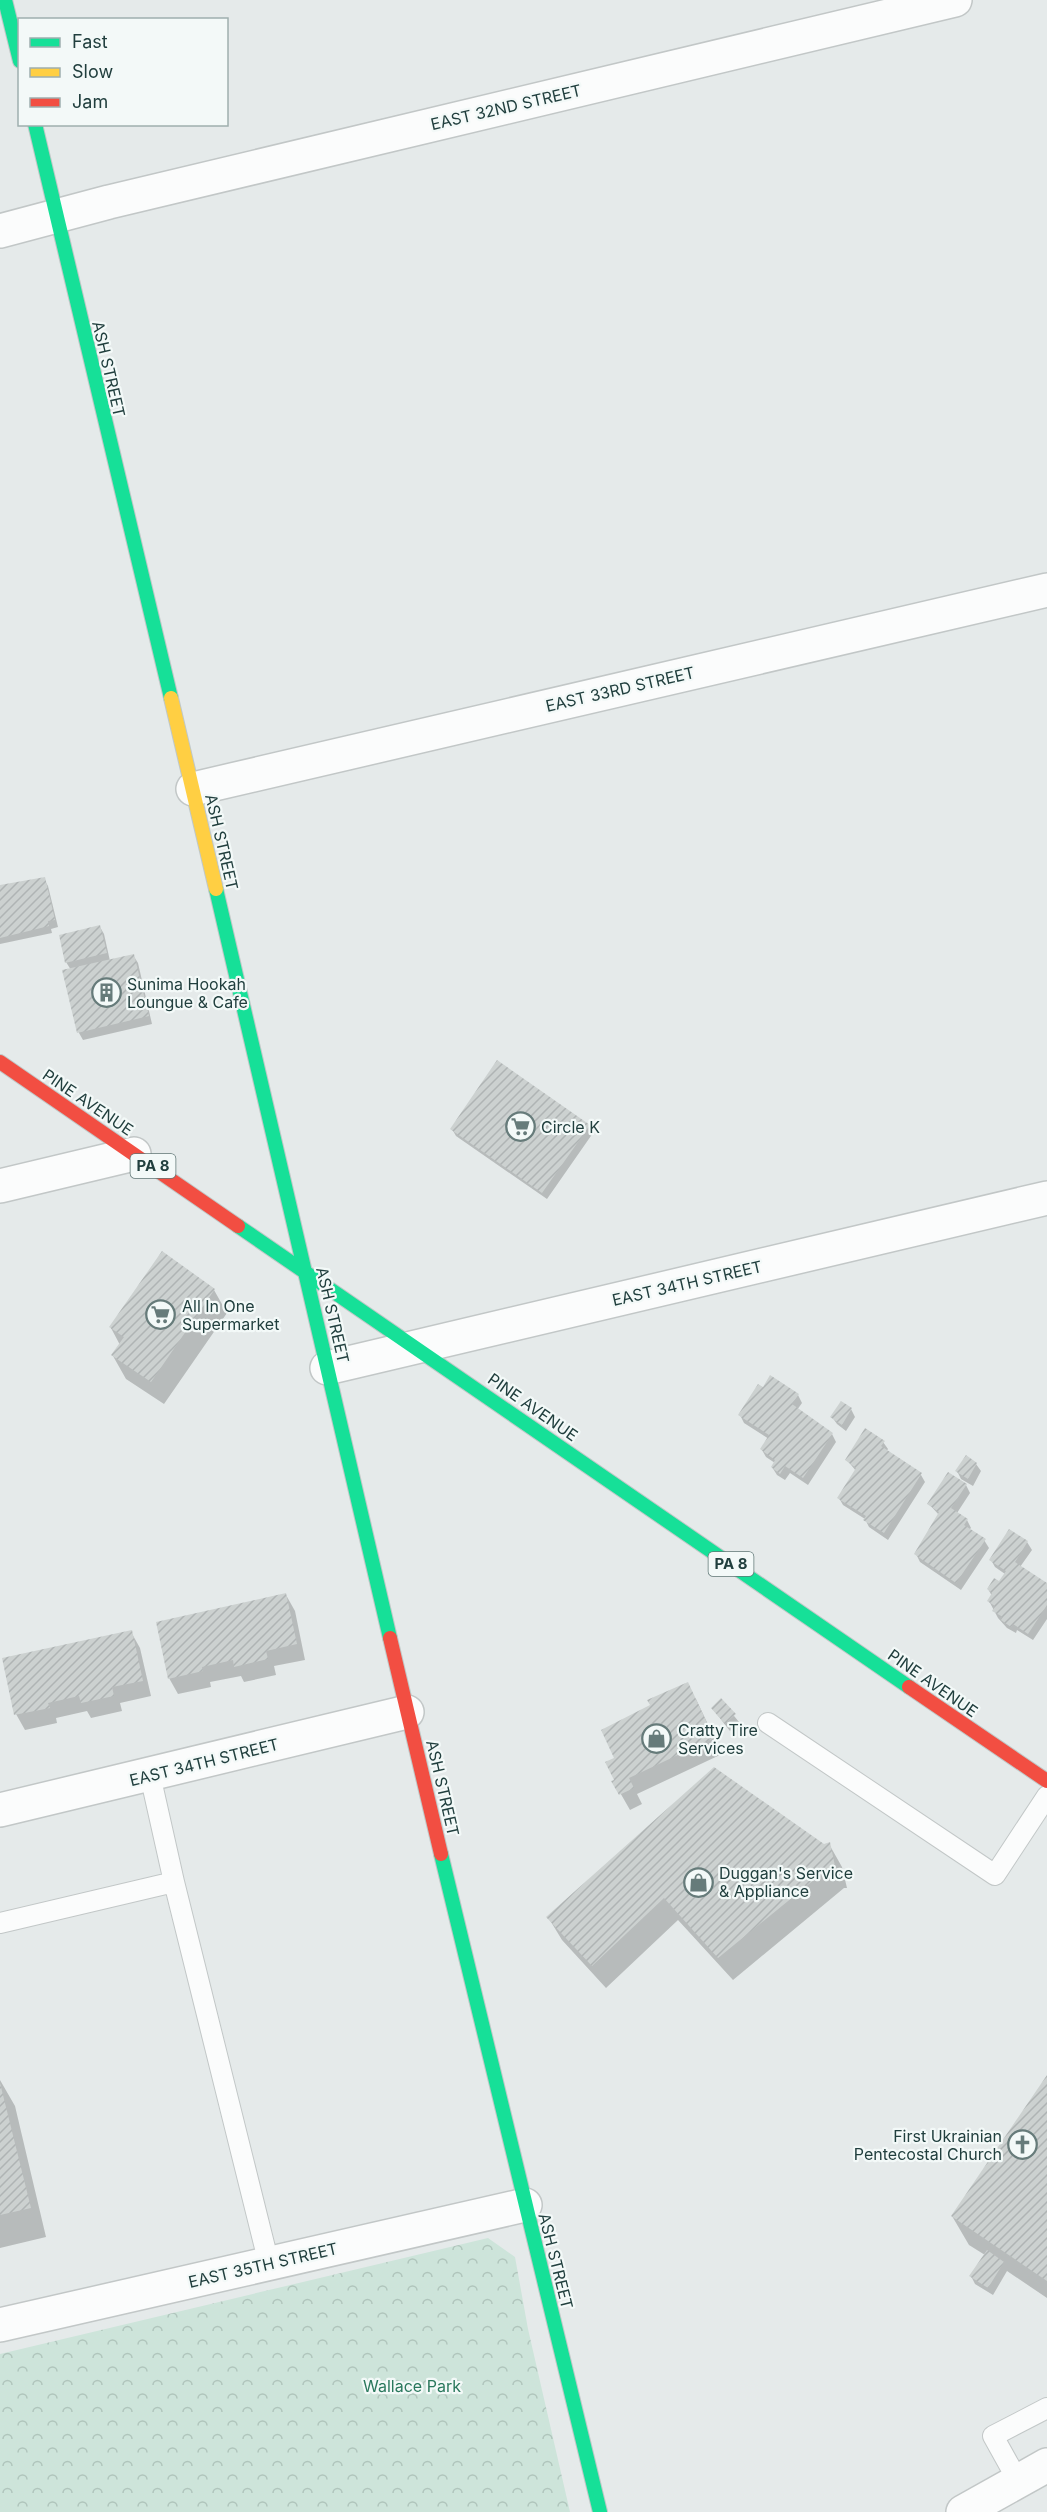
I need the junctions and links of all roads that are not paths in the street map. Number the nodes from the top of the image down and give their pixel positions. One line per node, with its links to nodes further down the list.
1 (5, 0): 3 (street)
2 (955, 0): 5 (street, EAST 32ND STREET)
3 (18, 53)
4 (35, 126): 5 (street, ASH STREET)
5 (57, 216): 6 (street, EAST 32ND STREET); 8 (street, ASH STREET)
6 (0, 231)
7 (1047, 590): 8 (street, EAST 33RD STREET)
8 (192, 789): 13 (street, ASH STREET)
9 (0, 1062): 10 (street, PINE AVENUE / PA 8)
10 (134, 1154): 11 (street); 13 (street, PINE AVENUE / PA 8)
11 (0, 1186)
12 (1047, 1198): 14 (street, EAST 34TH STREET)
13 (306, 1271): 14 (street, PINE AVENUE / PA 8); 15 (street, ASH STREET)
14 (416, 1347): 15 (street, EAST 34TH STREET); 19 (street, PINE AVENUE / PA 8)
15 (327, 1368): 16 (street, ASH STREET)
16 (407, 1712): 18 (street, EAST 34TH STREET); 24 (street, ASH STREET)
17 (768, 1723): 20 (lane)
18 (150, 1775): 21 (street, EAST 34TH STREET); 22 (lane)
19 (1047, 1781)
20 (1047, 1796)
21 (0, 1810)
22 (174, 1882): 23 (lane); 25 (lane)
23 (0, 1923)
24 (525, 2205): 25 (street, EAST 35TH STREET); 30 (street, ASH STREET)
25 (268, 2264): 26 (street, EAST 35TH STREET)
26 (0, 2325)
27 (1047, 2408): 29 (lane)
28 (1047, 2465): 29 (street)
29 (1018, 2481): 31 (street)
30 (600, 2512)
31 (963, 2512)

